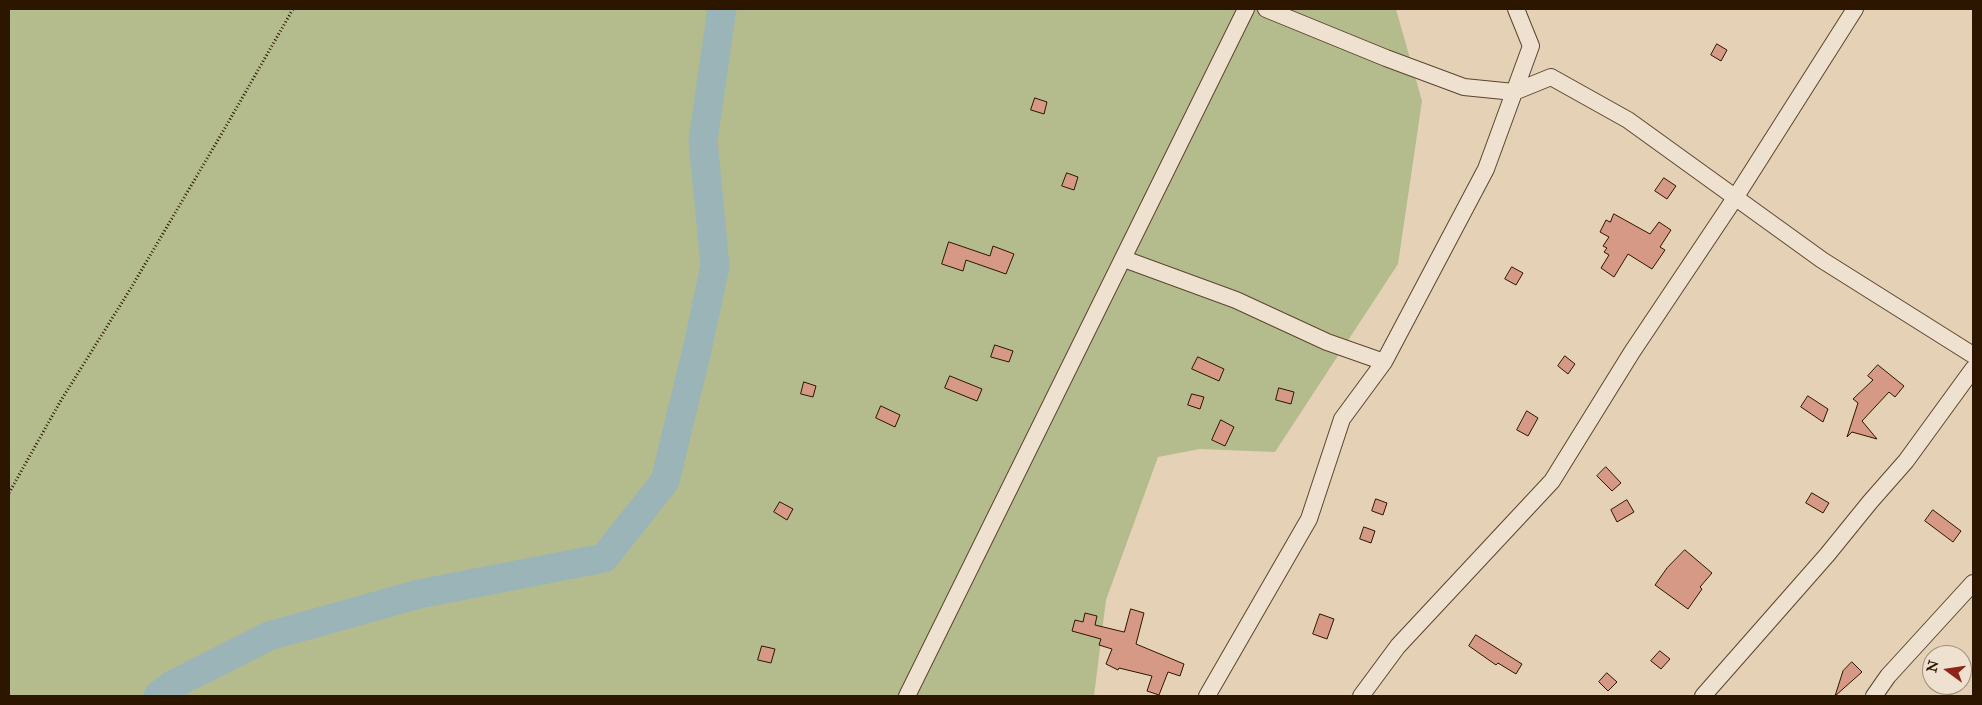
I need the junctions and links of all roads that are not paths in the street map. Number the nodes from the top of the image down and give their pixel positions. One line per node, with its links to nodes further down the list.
1 (1246, 9): 7 (street)
2 (1266, 9): 5 (street)
3 (1516, 9): 5 (street)
4 (1855, 9): 6 (street)
5 (1514, 92): 6 (street); 9 (street)
6 (1735, 198): 8 (street); 14 (street)
7 (1124, 259): 9 (street); 12 (street)
8 (1973, 355)
9 (1384, 362): 13 (street)
10 (1973, 369): 15 (street)
11 (1973, 583): 16 (street)
12 (907, 696)
13 (1206, 696)
14 (1361, 696)
15 (1703, 696)
16 (1874, 696)

